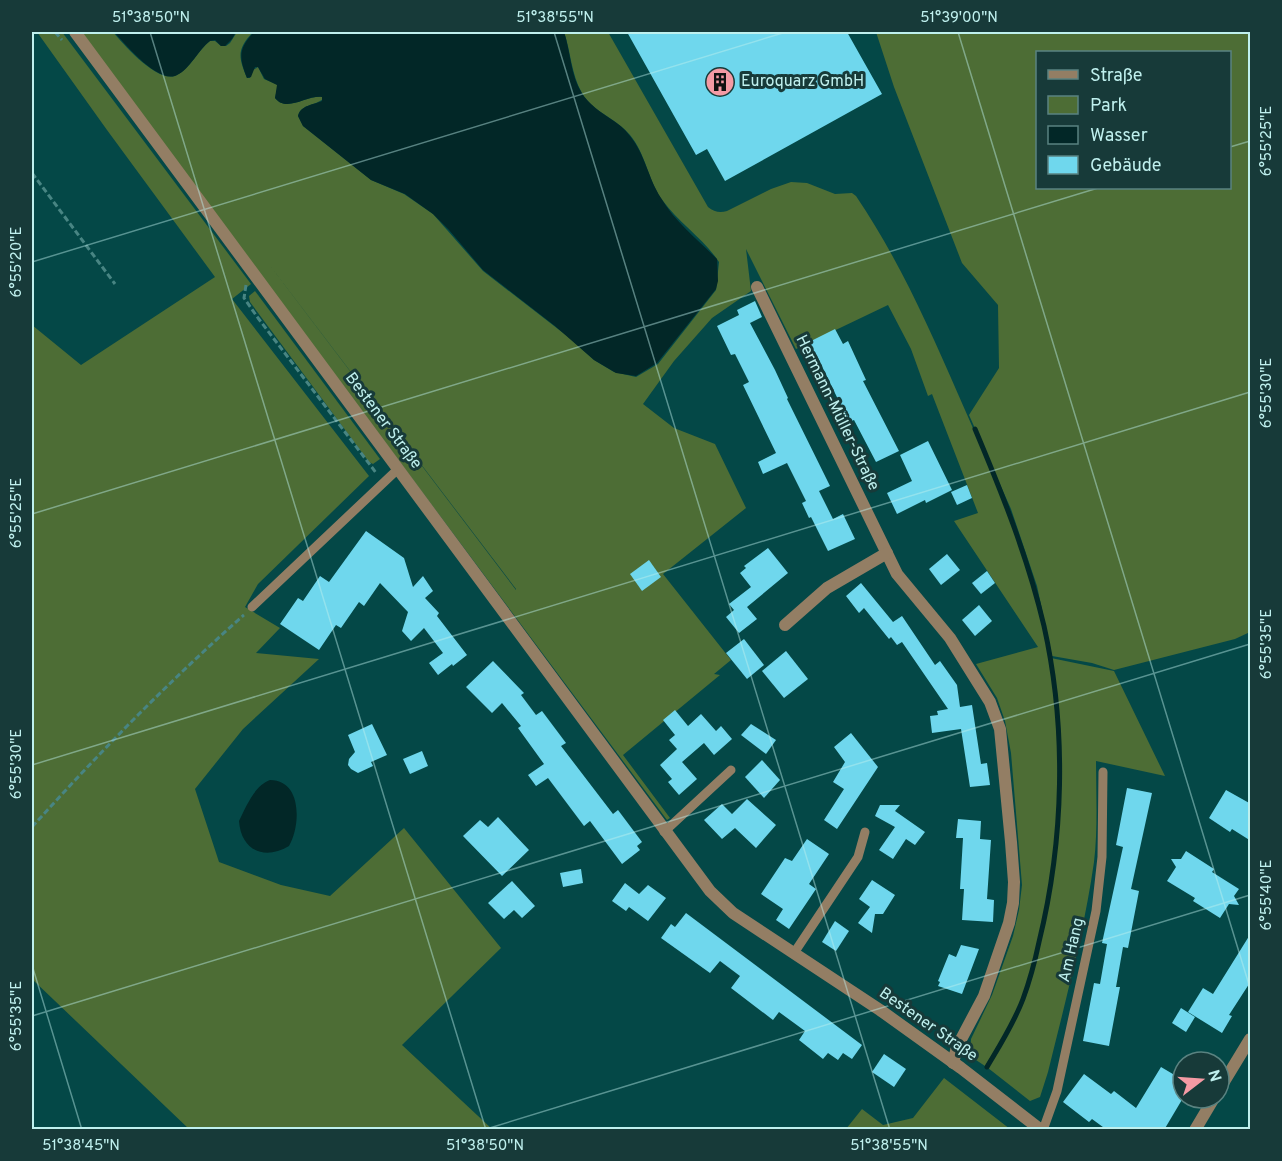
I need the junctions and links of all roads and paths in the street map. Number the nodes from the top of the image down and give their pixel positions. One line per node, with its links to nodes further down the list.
1 (75, 32): 5 (street, Bestener Straße)
2 (32, 173): 3 (path)
3 (115, 285)
4 (757, 287): 6 (street, Hermann-Müller-Straße)
5 (398, 469): 7 (lane); 12 (street, Bestener Straße)
6 (887, 553): 8 (street); 16 (street, Hermann-Müller-Straße)
7 (252, 607): 11 (path)
8 (785, 625)
9 (731, 770): 12 (lane)
10 (1103, 772): 19 (lane, Am Hang)
11 (32, 826)
12 (664, 832): 14 (street, Bestener Straße)
13 (865, 832): 14 (lane)
14 (794, 953): 16 (street, Bestener Straße)
15 (1251, 1039): 17 (street)
16 (957, 1066): 19 (street, Bestener Straße)
17 (1231, 1070)
18 (1207, 1110): 20 (street)
19 (1042, 1130)
20 (1195, 1130)

